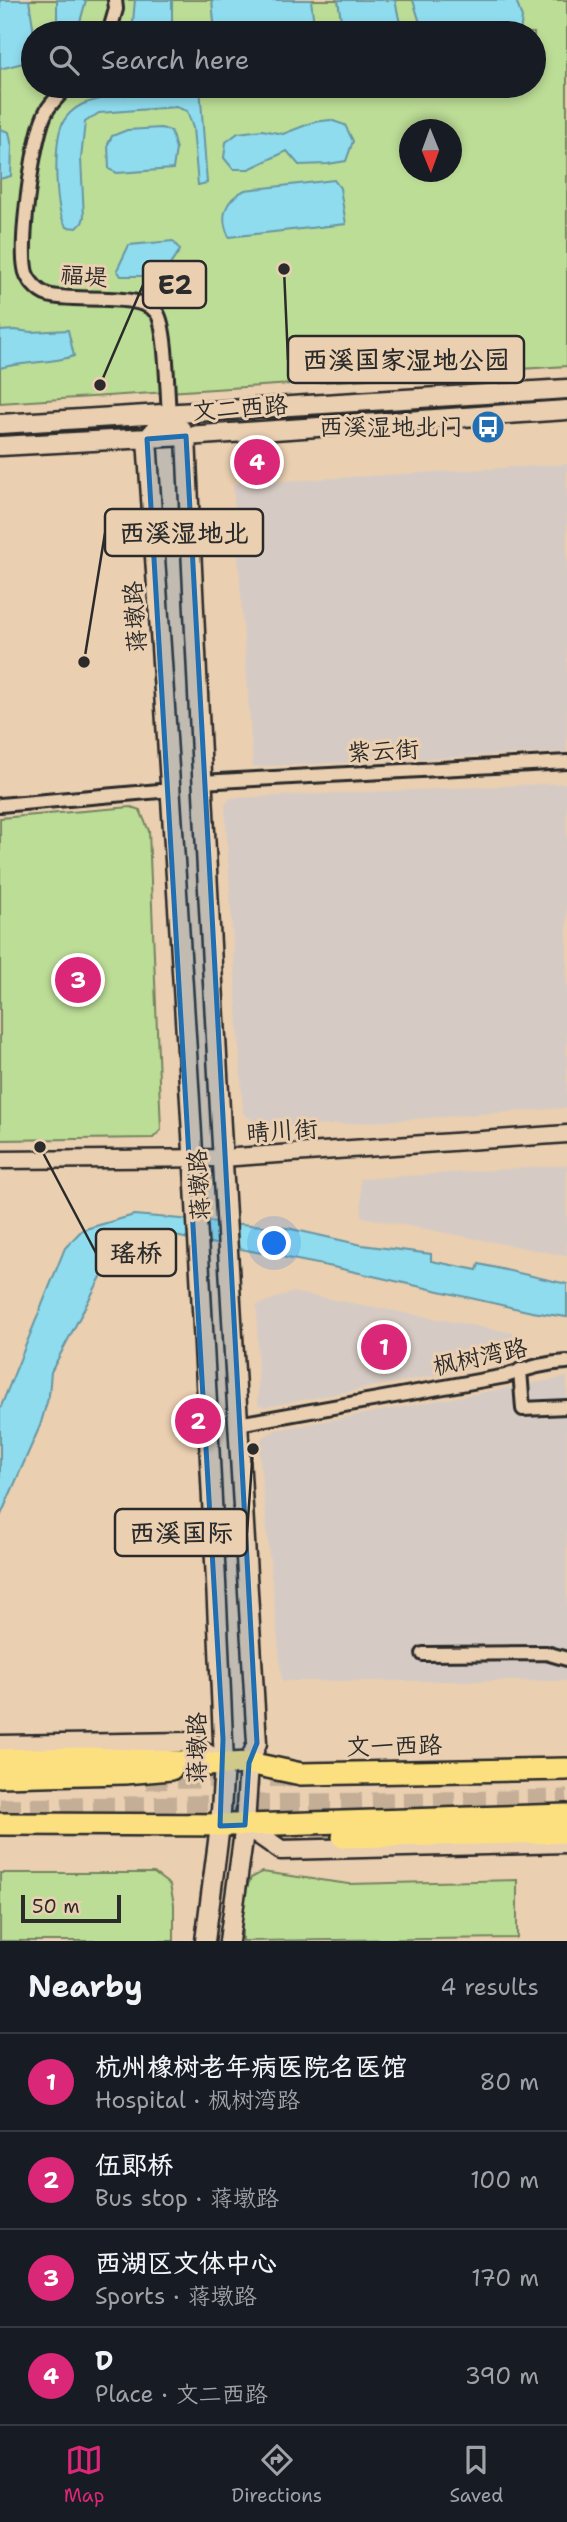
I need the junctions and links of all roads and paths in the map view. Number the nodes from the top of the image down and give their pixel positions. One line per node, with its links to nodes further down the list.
1 (114, 0): 2 (street)
2 (112, 21)
3 (57, 98): 6 (street, 福堤)
4 (567, 389): 6 (main road, 文二西路)
5 (567, 410): 8 (main road, 文二西路)
6 (169, 414): 7 (main road, 文二西路); 8 (main road); 9 (main road)
7 (0, 424)
8 (187, 436): 9 (main road, 文二西路); 12 (main road, 蒋墩路)
9 (147, 439): 10 (main road, 文二西路); 13 (main road, 蒋墩路)
10 (0, 446)
11 (567, 762): 12 (street, 紫云街)
12 (201, 782): 16 (main road, 蒋墩路)
13 (171, 790): 14 (street); 17 (main road, 蒋墩路)
14 (0, 805)
15 (567, 1134): 16 (street, 晴川街)
16 (222, 1158): 17 (street, 晴川街); 22 (main road, 蒋墩路)
17 (192, 1159): 18 (street, 晴川街); 28 (main road, 蒋墩路)
18 (0, 1160)
19 (567, 1362): 20 (street, 枫树湾路)
20 (520, 1370): 21 (street); 22 (street, 枫树湾路)
21 (567, 1407)
22 (238, 1424): 27 (main road, 蒋墩路)
23 (423, 1654): 24 (street)
24 (567, 1658)
25 (0, 1745): 28 (main road)
26 (0, 1760): 28 (main road)
27 (249, 1763): 28 (main road, 文一西路); 29 (main road, 文一西路); 33 (main road, 蒋墩路)
28 (224, 1764): 30 (main road, 文一西路); 34 (main road, 蒋墩路)
29 (567, 1769)
30 (0, 1776)
31 (567, 1815): 33 (main road)
32 (0, 1824): 34 (main road)
33 (245, 1825): 34 (main road); 37 (main road); 39 (main road, 蒋墩路)
34 (220, 1826): 38 (main road, 蒋墩路)
35 (567, 1832): 36 (main road)
36 (342, 1837)
37 (567, 1843)
38 (205, 1941)
39 (229, 1941)

